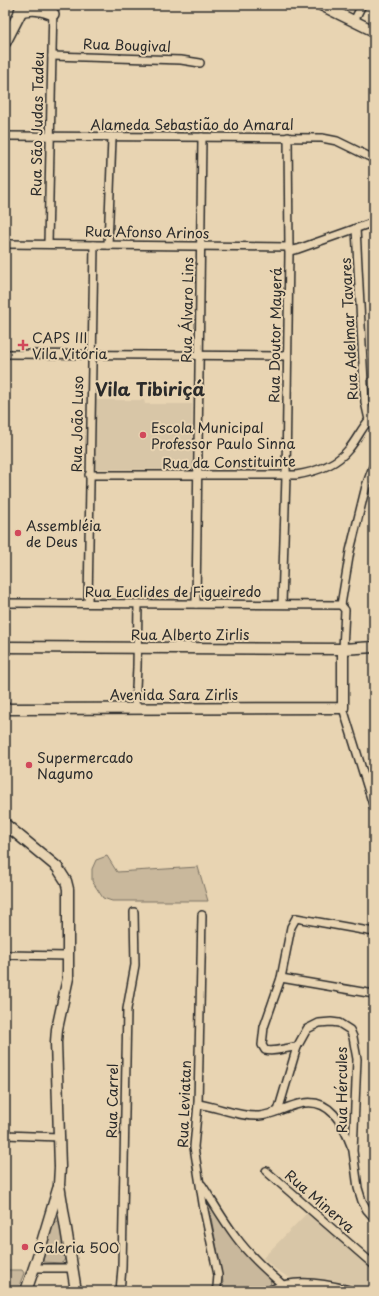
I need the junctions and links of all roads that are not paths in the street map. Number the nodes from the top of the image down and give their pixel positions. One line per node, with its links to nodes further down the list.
1 (321, 5): 5 (street)
2 (362, 5): 5 (street)
3 (22, 8): 4 (main road); 7 (main road)
4 (53, 9): 8 (street, Rua São Judas Tadeu)
5 (354, 22): 6 (street)
6 (374, 31)
7 (5, 42)
8 (52, 56): 9 (street, Rua Bougival); 11 (street, Rua São Judas Tadeu)
9 (200, 63)
10 (5, 136): 11 (street, Alameda Sebastião do Amaral)
11 (50, 137): 14 (street, Alameda Sebastião do Amaral); 19 (street, Rua São Judas Tadeu)
12 (202, 137): 13 (street, Alameda Sebastião do Amaral); 14 (street, Alameda Sebastião do Amaral); 22 (street, Rua Álvaro Lins)
13 (288, 137): 15 (street, Alameda Sebastião do Amaral); 23 (street, Rua Doutor Mayerá)
14 (112, 138): 21 (street)
15 (374, 159)
16 (374, 222): 17 (street, Rua Afonso Arinos)
17 (356, 228): 23 (street, Rua Afonso Arinos); 28 (street, Rua Adelmar Tavares)
18 (5, 244): 19 (street, Rua Afonso Arinos)
19 (48, 244): 20 (street, Rua Afonso Arinos)
20 (94, 245): 21 (street, Rua Afonso Arinos); 25 (street, Rua João Luso)
21 (108, 245): 22 (street, Rua Afonso Arinos)
22 (201, 246): 23 (street, Rua Afonso Arinos); 26 (street, Rua Álvaro Lins)
23 (289, 249): 27 (street, Rua Doutor Mayerá)
24 (5, 354): 25 (street)
25 (91, 354): 26 (street); 31 (street, Rua João Luso)
26 (199, 355): 27 (street); 32 (street, Rua Álvaro Lins)
27 (287, 356): 33 (street, Rua Doutor Mayerá)
28 (369, 420): 29 (street, Rua Adelmar Tavares); 33 (street, Rua da Constituinte)
29 (374, 427)
30 (374, 464): 39 (street)
31 (90, 475): 32 (street, Rua da Constituinte); 35 (street, Rua João Luso)
32 (198, 476): 33 (street, Rua da Constituinte); 37 (street, Rua Álvaro Lins)
33 (286, 476): 38 (street, Rua Doutor Mayerá)
34 (5, 603): 35 (street, Rua Euclides de Figueiredo)
35 (88, 603): 36 (street, Rua Euclides de Figueiredo)
36 (138, 604): 37 (street, Rua Euclides de Figueiredo); 42 (street)
37 (196, 604): 38 (street, Rua Euclides de Figueiredo)
38 (282, 604): 39 (street, Rua Euclides de Figueiredo)
39 (341, 604): 43 (street)
40 (5, 647): 42 (street, Rua Alberto Zirlis)
41 (374, 647): 43 (street, Rua Alberto Zirlis)
42 (137, 648): 43 (street, Rua Alberto Zirlis); 44 (street)
43 (343, 650): 45 (street)
44 (135, 708): 45 (street, Avenida Sara Zirlis); 46 (street, Avenida Sara Zirlis)
45 (343, 708): 47 (street)
46 (5, 709)
47 (374, 808)
48 (5, 824): 53 (street)
49 (134, 912): 72 (street, Rua Carrel)
50 (202, 916): 57 (street, Rua Leviatan)
51 (374, 932): 54 (street)
52 (5, 955): 53 (street)
53 (69, 956): 60 (street)
54 (281, 978): 55 (street); 56 (street)
55 (374, 994)
56 (297, 1047): 58 (street, Rua Hércules); 61 (street, Rua Hércules)
57 (198, 1104): 58 (street); 63 (street, Rua Leviatan)
58 (278, 1111): 61 (street)
59 (5, 1135): 60 (street)
60 (59, 1137): 64 (street)
61 (353, 1151): 65 (street, Rua Hércules)
62 (266, 1171): 66 (street, Rua Minerva)
63 (200, 1183): 69 (street); 73 (street, Rua Leviatan)
64 (59, 1185): 67 (street); 68 (street)
65 (374, 1218)
66 (374, 1265)
67 (34, 1268): 68 (street); 70 (street)
68 (72, 1268): 71 (street)
69 (284, 1286): 74 (street); 75 (street)
70 (26, 1291)
71 (76, 1291)
72 (120, 1291)
73 (215, 1291)
74 (272, 1291)
75 (347, 1291)

